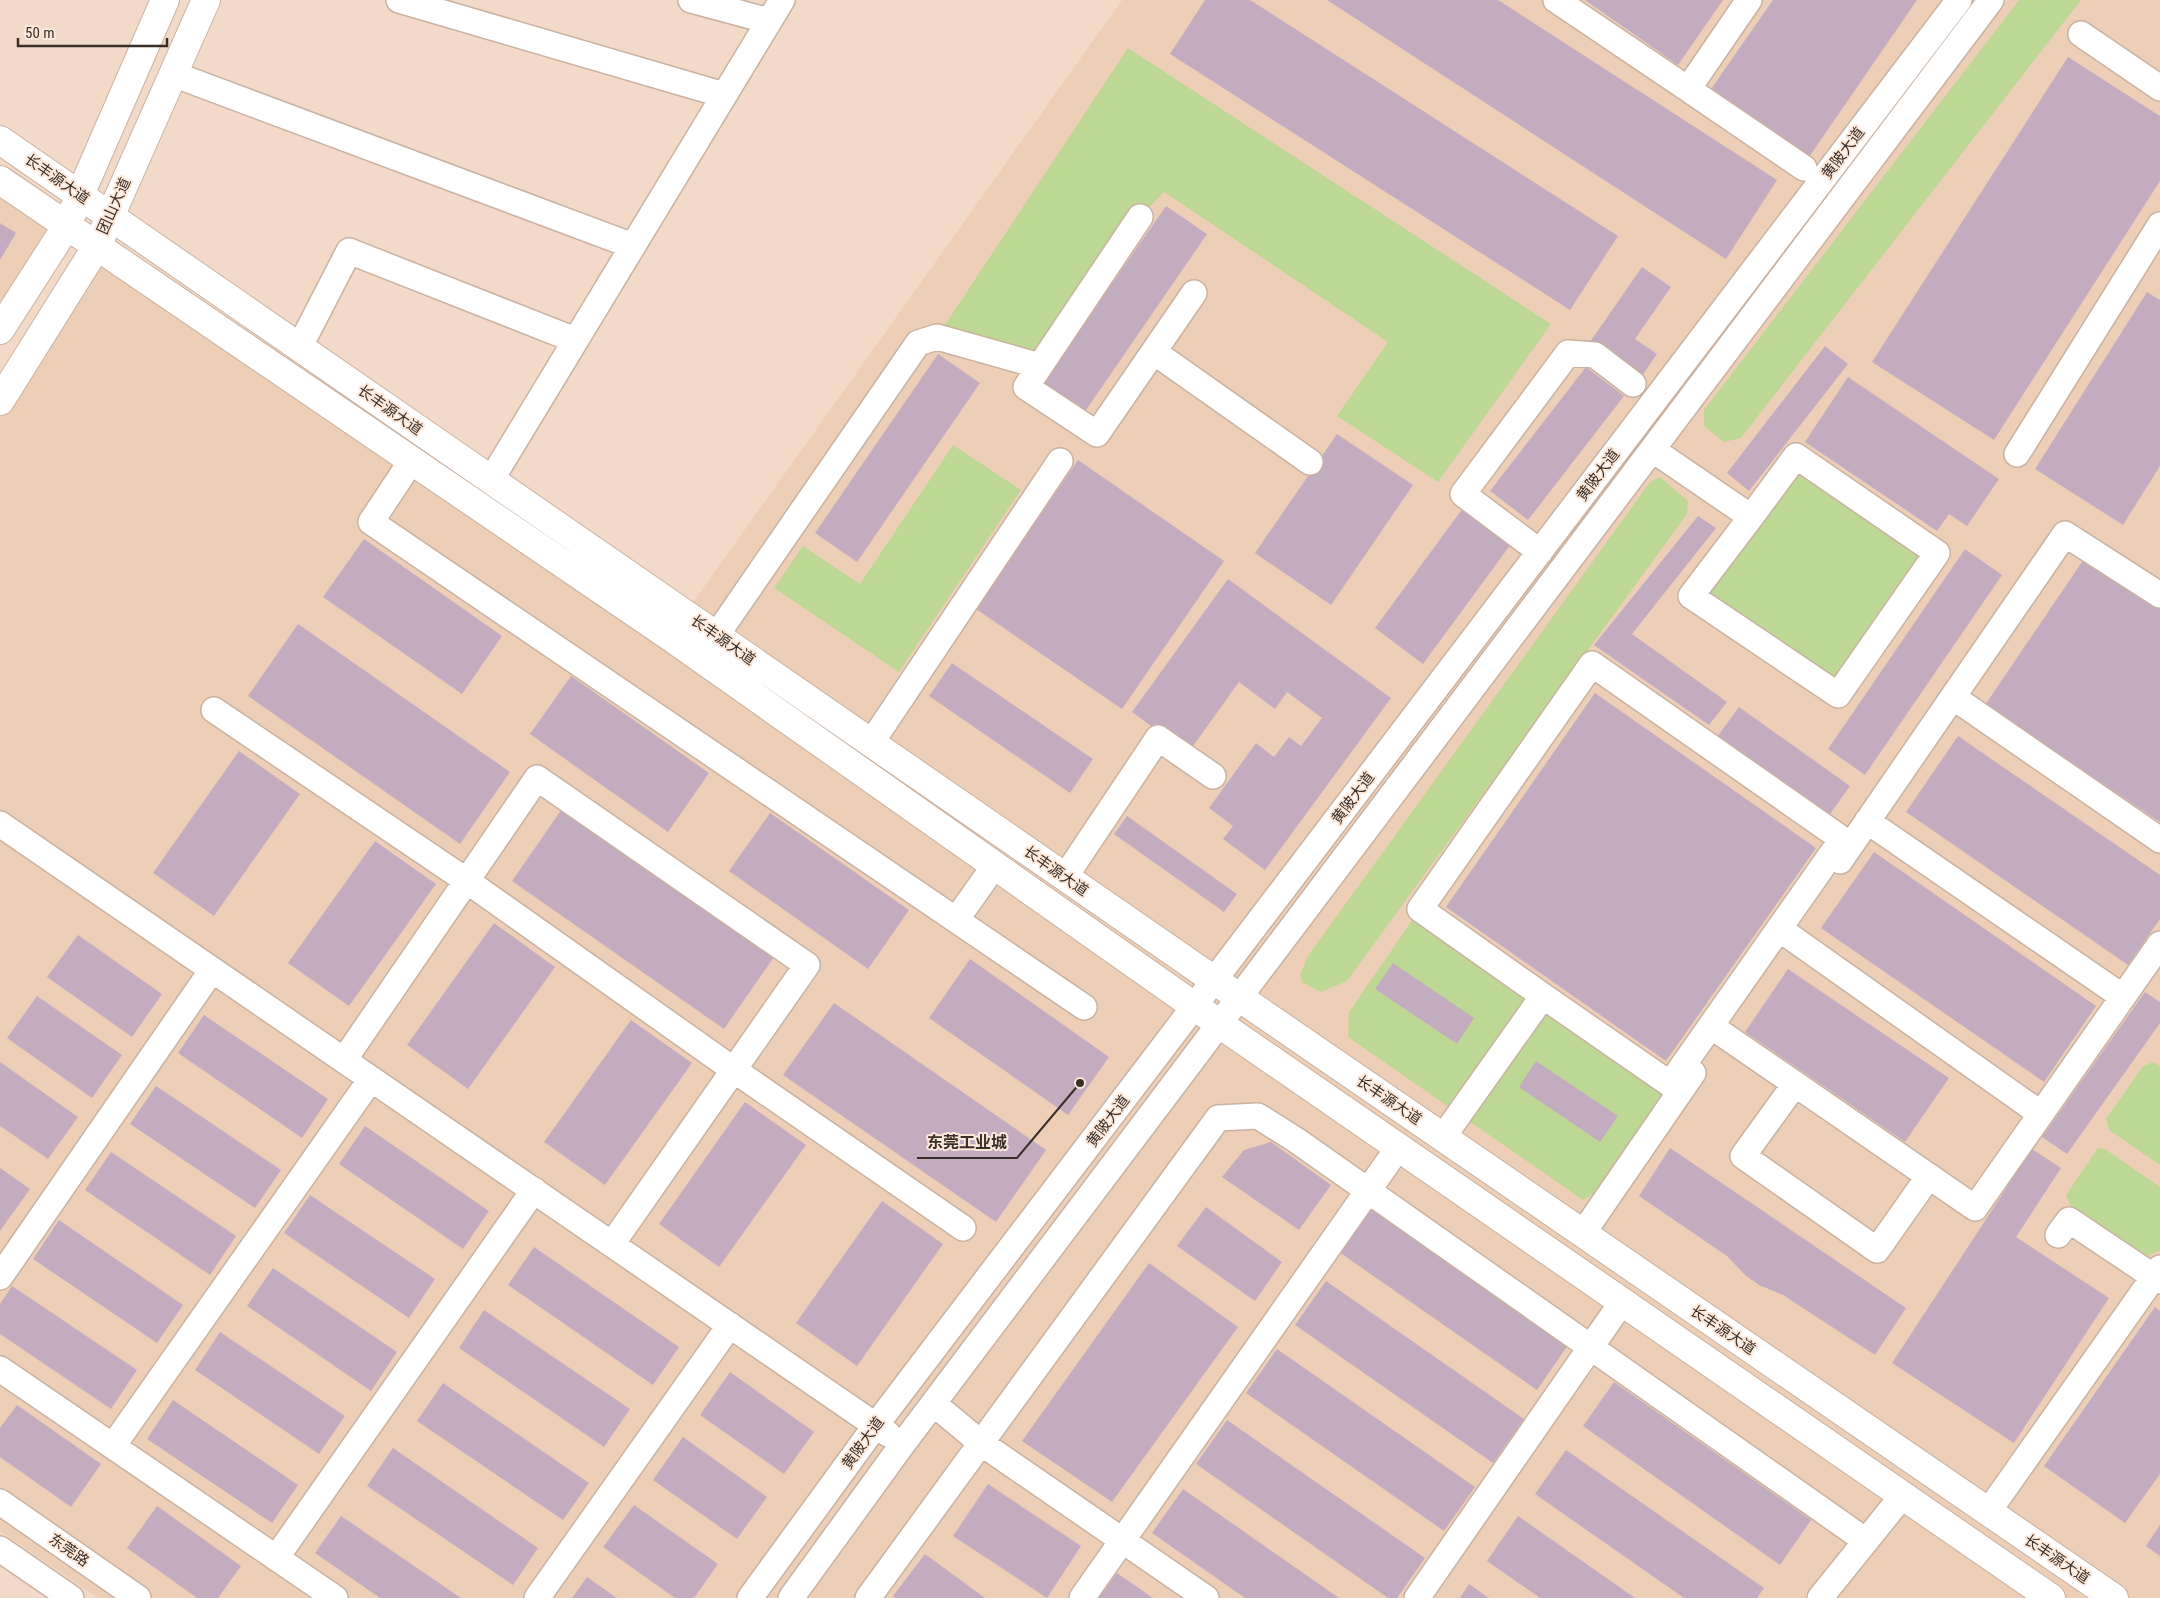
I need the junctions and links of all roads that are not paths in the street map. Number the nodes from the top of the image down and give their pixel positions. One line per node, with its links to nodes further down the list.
1 (165, 0): 19 (main road)
2 (206, 0): 12 (main road, 团山大道)
3 (399, 0): 15 (street)
4 (691, 0): 10 (street)
5 (782, 0): 10 (street)
6 (1556, 0): 14 (street)
7 (1749, 0): 14 (street)
8 (1959, 0): 41 (street, 黄陂大道)
9 (1991, 0): 34 (street, 黄陂大道)
10 (769, 21): 15 (street)
11 (2081, 34): 13 (street)
12 (173, 74): 20 (main road, 团山大道); 25 (street)
13 (2160, 88)
14 (1688, 90): 17 (street)
15 (724, 95): 25 (street)
16 (0, 140): 19 (main road, 长丰源大道)
17 (1804, 168)
18 (0, 180): 23 (main road, 长丰源大道)
19 (80, 195): 20 (main road, 长丰源大道); 23 (main road)
20 (110, 217): 24 (main road, 团山大道); 29 (main road, 长丰源大道)
21 (1140, 217): 31 (street)
22 (2160, 225): 35 (street)
23 (66, 226): 24 (main road, 长丰源大道); 27 (main road)
24 (97, 246): 33 (main road, 团山大道); 36 (main road, 长丰源大道)
25 (633, 246): 28 (street)
26 (1194, 294): 30 (street)
27 (0, 330)
28 (575, 340): 29 (street); 39 (street)
29 (299, 348): 39 (main road, 长丰源大道)
30 (1154, 352): 31 (street); 38 (street)
31 (1040, 366): 43 (street)
32 (1633, 384): 41 (street)
33 (0, 401)
34 (1653, 450): 40 (street); 61 (street, 黄陂大道)
35 (2016, 454)
36 (412, 460): 51 (main road, 长丰源大道); 54 (street)
37 (1060, 461): 46 (street)
38 (1310, 462)
39 (491, 480): 43 (main road, 长丰源大道)
40 (1751, 517): 40 (street)
41 (1540, 552): 58 (street, 黄陂大道)
42 (2160, 596): 44 (street)
43 (716, 636): 46 (main road, 长丰源大道)
44 (1953, 697): 48 (street); 50 (street)
45 (214, 710): 53 (street)
46 (871, 743): 52 (main road, 长丰源大道)
47 (1213, 776): 52 (street)
48 (1867, 821): 55 (street); 60 (street)
49 (0, 824): 57 (street)
50 (2160, 840)
51 (995, 865): 54 (street); 62 (main road, 长丰源大道)
52 (1065, 877): 58 (main road, 长丰源大道)
53 (466, 880): 66 (street); 67 (street); 67 (street)
54 (956, 920): 63 (street)
55 (1788, 935): 65 (street); 70 (street)
56 (2160, 944): 60 (street)
57 (212, 970): 66 (street); 81 (street)
58 (1214, 980): 61 (main road, 长丰源大道); 62 (street, 黄陂大道)
59 (1543, 996): 59 (street); 71 (street)
60 (2123, 997): 70 (street)
61 (1240, 998): 64 (street, 黄陂大道); 71 (main road, 长丰源大道)
62 (1196, 1006): 64 (main road, 长丰源大道); 87 (street, 黄陂大道)
63 (1084, 1007)
64 (1220, 1024): 72 (main road, 长丰源大道); 86 (street, 黄陂大道)
65 (1721, 1033): 69 (street); 77 (street)
66 (344, 1060): 68 (street)
67 (734, 1070): 76 (street); 79 (street)
68 (371, 1079): 74 (street); 90 (street)
69 (1795, 1084): 73 (street); 73 (street)
70 (2041, 1114): 73 (street)
71 (1443, 1138): 77 (main road, 长丰源大道)
72 (1398, 1148): 75 (street); 82 (main road, 长丰源大道)
73 (1929, 1176)
74 (534, 1190): 79 (street); 97 (street)
75 (1367, 1192): 84 (street); 88 (street); 94 (street)
76 (964, 1228)
77 (1583, 1233): 93 (main road, 长丰源大道)
78 (2058, 1235): 80 (street)
79 (612, 1244): 83 (street)
80 (2158, 1275): 93 (street)
81 (0, 1277)
82 (1622, 1302): 84 (street); 91 (main road, 长丰源大道)
83 (730, 1325): 87 (street); 101 (street)
84 (1590, 1348): 95 (street); 107 (street)
85 (0, 1369): 90 (street)
86 (934, 1404): 88 (street); 89 (street, 黄陂大道)
87 (876, 1425): 89 (street); 102 (street, 黄陂大道)
88 (981, 1443): 94 (street); 104 (street)
89 (902, 1445): 103 (street, 黄陂大道)
90 (114, 1446): 97 (street)
91 (1903, 1496): 95 (street); 109 (main road, 长丰源大道)
92 (0, 1502): 99 (street, 东莞路)
93 (1988, 1512): 110 (main road, 长丰源大道)
94 (1122, 1540): 105 (street); 106 (street)
95 (1866, 1541): 108 (street)
96 (0, 1549): 98 (street)
97 (276, 1558): 100 (street)
98 (71, 1598)
99 (138, 1598)
100 (334, 1598)
101 (537, 1598)
102 (750, 1598)
103 (791, 1598)
104 (868, 1598)
105 (1082, 1598)
106 (1206, 1598)
107 (1417, 1598)
108 (1820, 1598)
109 (2052, 1598)
110 (2114, 1598)

